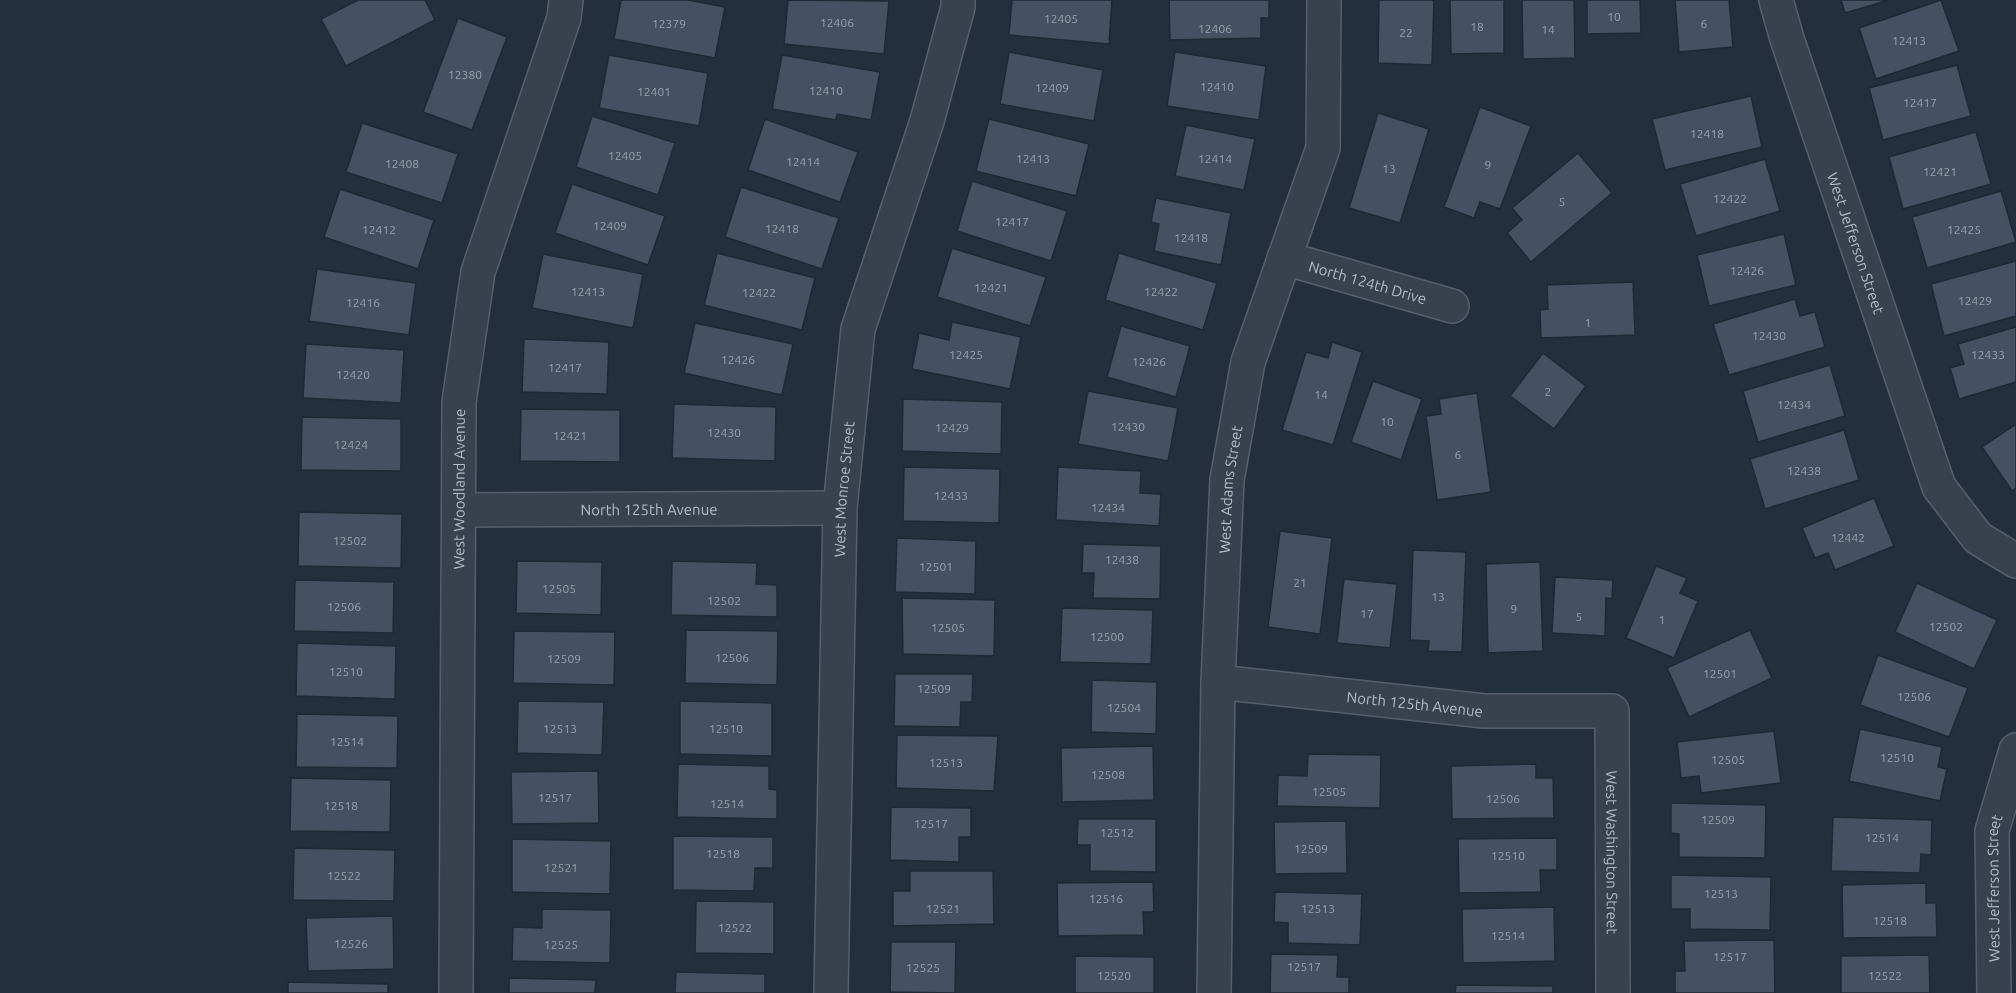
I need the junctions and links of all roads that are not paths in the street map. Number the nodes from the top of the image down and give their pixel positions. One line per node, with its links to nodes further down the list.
1 (566, 0): 8 (street, West Woodland Avenue)
2 (958, 0): 7 (street, West Monroe Street)
3 (1324, 0): 5 (street, West Adams Street)
4 (1776, 0): 9 (street, West Jefferson Street)
5 (1284, 258): 6 (street, North 124th Drive); 10 (street, West Adams Street)
6 (1452, 306)
7 (840, 508): 8 (street, North 125th Avenue); 14 (street, West Monroe Street)
8 (460, 510): 13 (street, West Woodland Avenue)
9 (2016, 561)
10 (1218, 682): 11 (street, North 125th Avenue); 15 (street, West Adams Street)
11 (1612, 711): 16 (street, West Washington Street)
12 (2016, 750): 17 (street, West Jefferson Street)
13 (456, 993)
14 (831, 993)
15 (1214, 993)
16 (1613, 993)
17 (1994, 993)

